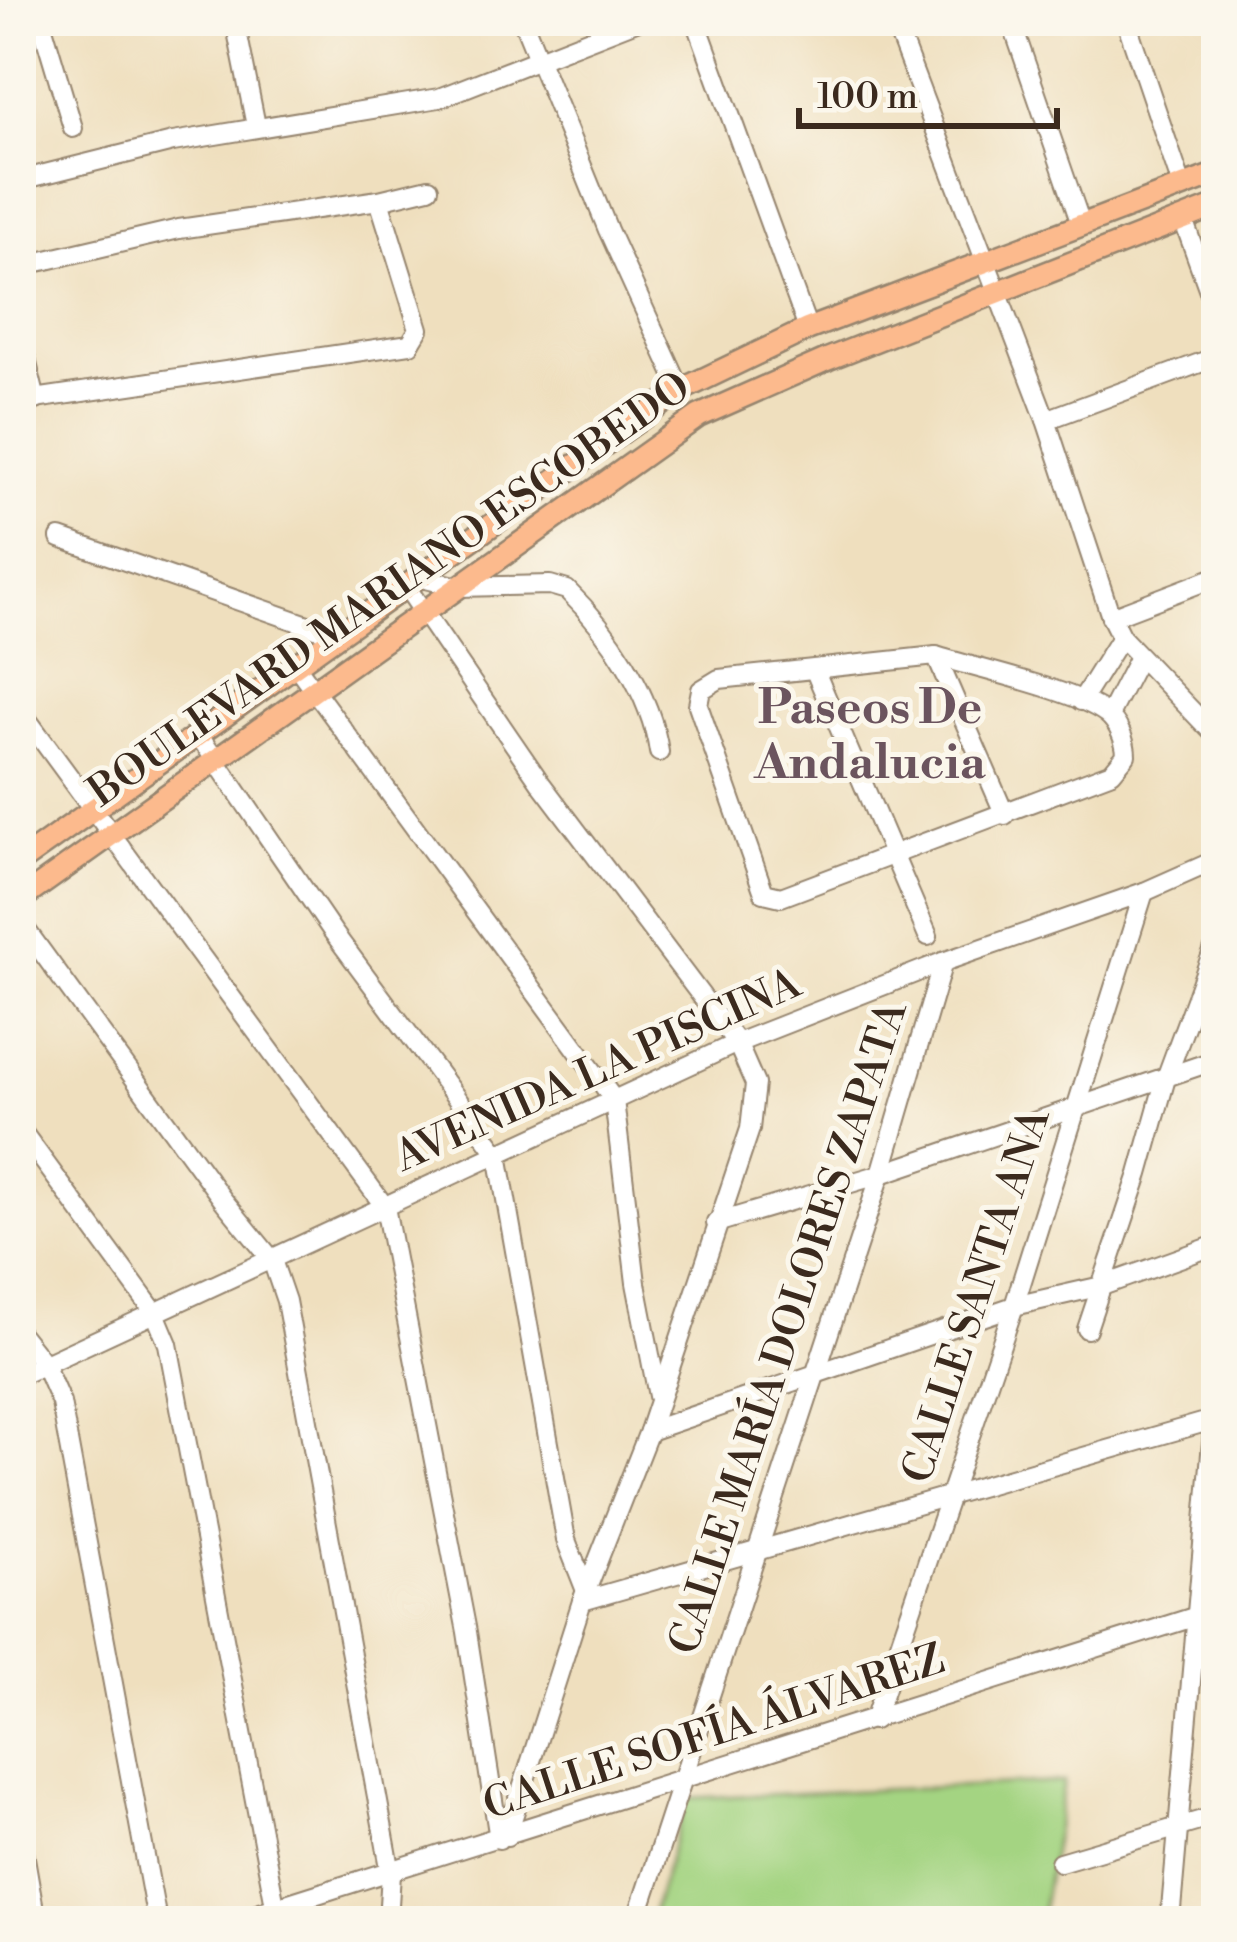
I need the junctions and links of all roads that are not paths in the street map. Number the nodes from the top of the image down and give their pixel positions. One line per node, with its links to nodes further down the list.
1 (41, 21): 11 (street)
2 (235, 21): 10 (street)
3 (523, 21): 9 (street)
4 (636, 21): 9 (street)
5 (696, 21): 24 (street)
6 (894, 21): 20 (street)
7 (1011, 21): 19 (street)
8 (1126, 21): 14 (street)
9 (539, 59): 10 (street); 27 (street)
10 (256, 126): 13 (street)
11 (73, 128)
12 (1216, 174): 14 (main road, BOULEVARD MARIANO ESCOBEDO)
13 (21, 180)
14 (1182, 186): 19 (main road, BOULEVARD MARIANO ESCOBEDO)
15 (430, 188): 16 (street)
16 (380, 200): 21 (street); 28 (street)
17 (1216, 206): 18 (main road, BOULEVARD MARIANO ESCOBEDO)
18 (1183, 219): 22 (main road, BOULEVARD MARIANO ESCOBEDO); 23 (street)
19 (1081, 224): 20 (main road, BOULEVARD MARIANO ESCOBEDO)
20 (985, 262): 22 (street); 24 (main road, BOULEVARD MARIANO ESCOBEDO)
21 (21, 266)
22 (996, 293): 29 (street); 33 (main road, BOULEVARD MARIANO ESCOBEDO)
23 (1216, 310)
24 (808, 329): 27 (main road, BOULEVARD MARIANO ESCOBEDO)
25 (21, 339): 28 (street)
26 (1216, 357): 29 (street)
27 (681, 390): 32 (main road, BOULEVARD MARIANO ESCOBEDO)
28 (28, 400)
29 (1046, 420): 35 (street)
30 (60, 538): 36 (street)
31 (1216, 578): 35 (street)
32 (411, 581): 33 (street); 34 (street); 36 (main road, BOULEVARD MARIANO ESCOBEDO)
33 (459, 587): 34 (main road, BOULEVARD MARIANO ESCOBEDO); 48 (street)
34 (424, 611): 42 (main road, BOULEVARD MARIANO ESCOBEDO); 62 (street)
35 (1111, 617): 37 (street)
36 (336, 635): 40 (main road, BOULEVARD MARIANO ESCOBEDO)
37 (1120, 637): 39 (street); 43 (street)
38 (936, 656): 41 (street); 43 (street); 51 (street)
39 (1139, 657): 45 (street); 47 (street)
40 (295, 664): 42 (street); 46 (main road, BOULEVARD MARIANO ESCOBEDO)
41 (815, 670): 53 (street); 53 (street)
42 (314, 689): 49 (main road, BOULEVARD MARIANO ESCOBEDO); 65 (street)
43 (1081, 700): 45 (street)
44 (21, 711): 50 (street)
45 (1109, 715): 51 (street)
46 (197, 733): 49 (street); 50 (main road, BOULEVARD MARIANO ESCOBEDO)
47 (1216, 736)
48 (659, 752)
49 (215, 759): 52 (main road, BOULEVARD MARIANO ESCOBEDO); 68 (street)
50 (92, 808): 52 (street); 55 (main road, BOULEVARD MARIANO ESCOBEDO)
51 (1005, 815): 53 (street)
52 (110, 834): 57 (main road, BOULEVARD MARIANO ESCOBEDO); 70 (street)
53 (893, 857): 59 (street)
54 (1216, 860): 56 (street, AVENIDA LA PISCINA)
55 (21, 861)
56 (1144, 892): 61 (street, AVENIDA LA PISCINA); 66 (street, CALLE SANTA ANA)
57 (21, 899)
58 (21, 922): 73 (street)
59 (928, 936)
60 (1216, 943): 64 (street)
61 (943, 962): 62 (street, AVENIDA LA PISCINA); 69 (street, CALLE MARÍA DOLORES ZAPATA)
62 (737, 1043): 65 (street, AVENIDA LA PISCINA); 71 (street)
63 (1216, 1060): 64 (street)
64 (1166, 1078): 66 (street); 74 (street)
65 (614, 1100): 68 (street, AVENIDA LA PISCINA); 83 (street)
66 (1078, 1107): 69 (street); 75 (street, CALLE SANTA ANA)
67 (21, 1130): 76 (street)
68 (498, 1154): 70 (street, AVENIDA LA PISCINA); 88 (street)
69 (881, 1174): 71 (street); 81 (street, CALLE MARÍA DOLORES ZAPATA)
70 (385, 1207): 73 (street, AVENIDA LA PISCINA); 96 (street)
71 (716, 1223): 83 (street)
72 (1216, 1245): 74 (street)
73 (272, 1261): 76 (street, AVENIDA LA PISCINA); 98 (street)
74 (1102, 1286): 75 (street); 77 (street)
75 (1015, 1306): 81 (street); 86 (street, CALLE SANTA ANA)
76 (154, 1313): 80 (street, AVENIDA LA PISCINA); 99 (street)
77 (1087, 1329)
78 (21, 1335): 80 (street)
79 (1216, 1361): 84 (street)
80 (44, 1364): 82 (street, AVENIDA LA PISCINA); 101 (street)
81 (815, 1373): 85 (street); 87 (street, CALLE MARÍA DOLORES ZAPATA)
82 (21, 1375)
83 (658, 1401): 85 (street)
84 (1215, 1419): 86 (street); 90 (street)
85 (649, 1431): 88 (street)
86 (948, 1497): 87 (street); 91 (street, CALLE SANTA ANA)
87 (758, 1553): 88 (street); 92 (street, CALLE MARÍA DOLORES ZAPATA)
88 (584, 1596): 96 (street)
89 (1216, 1610): 90 (street, CALLE SOFÍA ÁLVAREZ)
90 (1195, 1616): 91 (street, CALLE SOFÍA ÁLVAREZ); 94 (street)
91 (874, 1720): 92 (street, CALLE SOFÍA ÁLVAREZ)
92 (680, 1782): 96 (street, CALLE SOFÍA ÁLVAREZ); 104 (street, CALLE MARÍA DOLORES ZAPATA)
93 (1216, 1816): 94 (street)
94 (1177, 1828): 97 (street); 105 (street)
95 (21, 1835): 100 (street)
96 (503, 1838): 98 (street, CALLE SOFÍA ÁLVAREZ)
97 (1060, 1862)
98 (391, 1873): 99 (street, CALLE SOFÍA ÁLVAREZ); 103 (street)
99 (277, 1914): 102 (street, CALLE SOFÍA ÁLVAREZ)
100 (36, 1921)
101 (158, 1921)
102 (232, 1921)
103 (388, 1921)
104 (636, 1921)
105 (1170, 1921)

